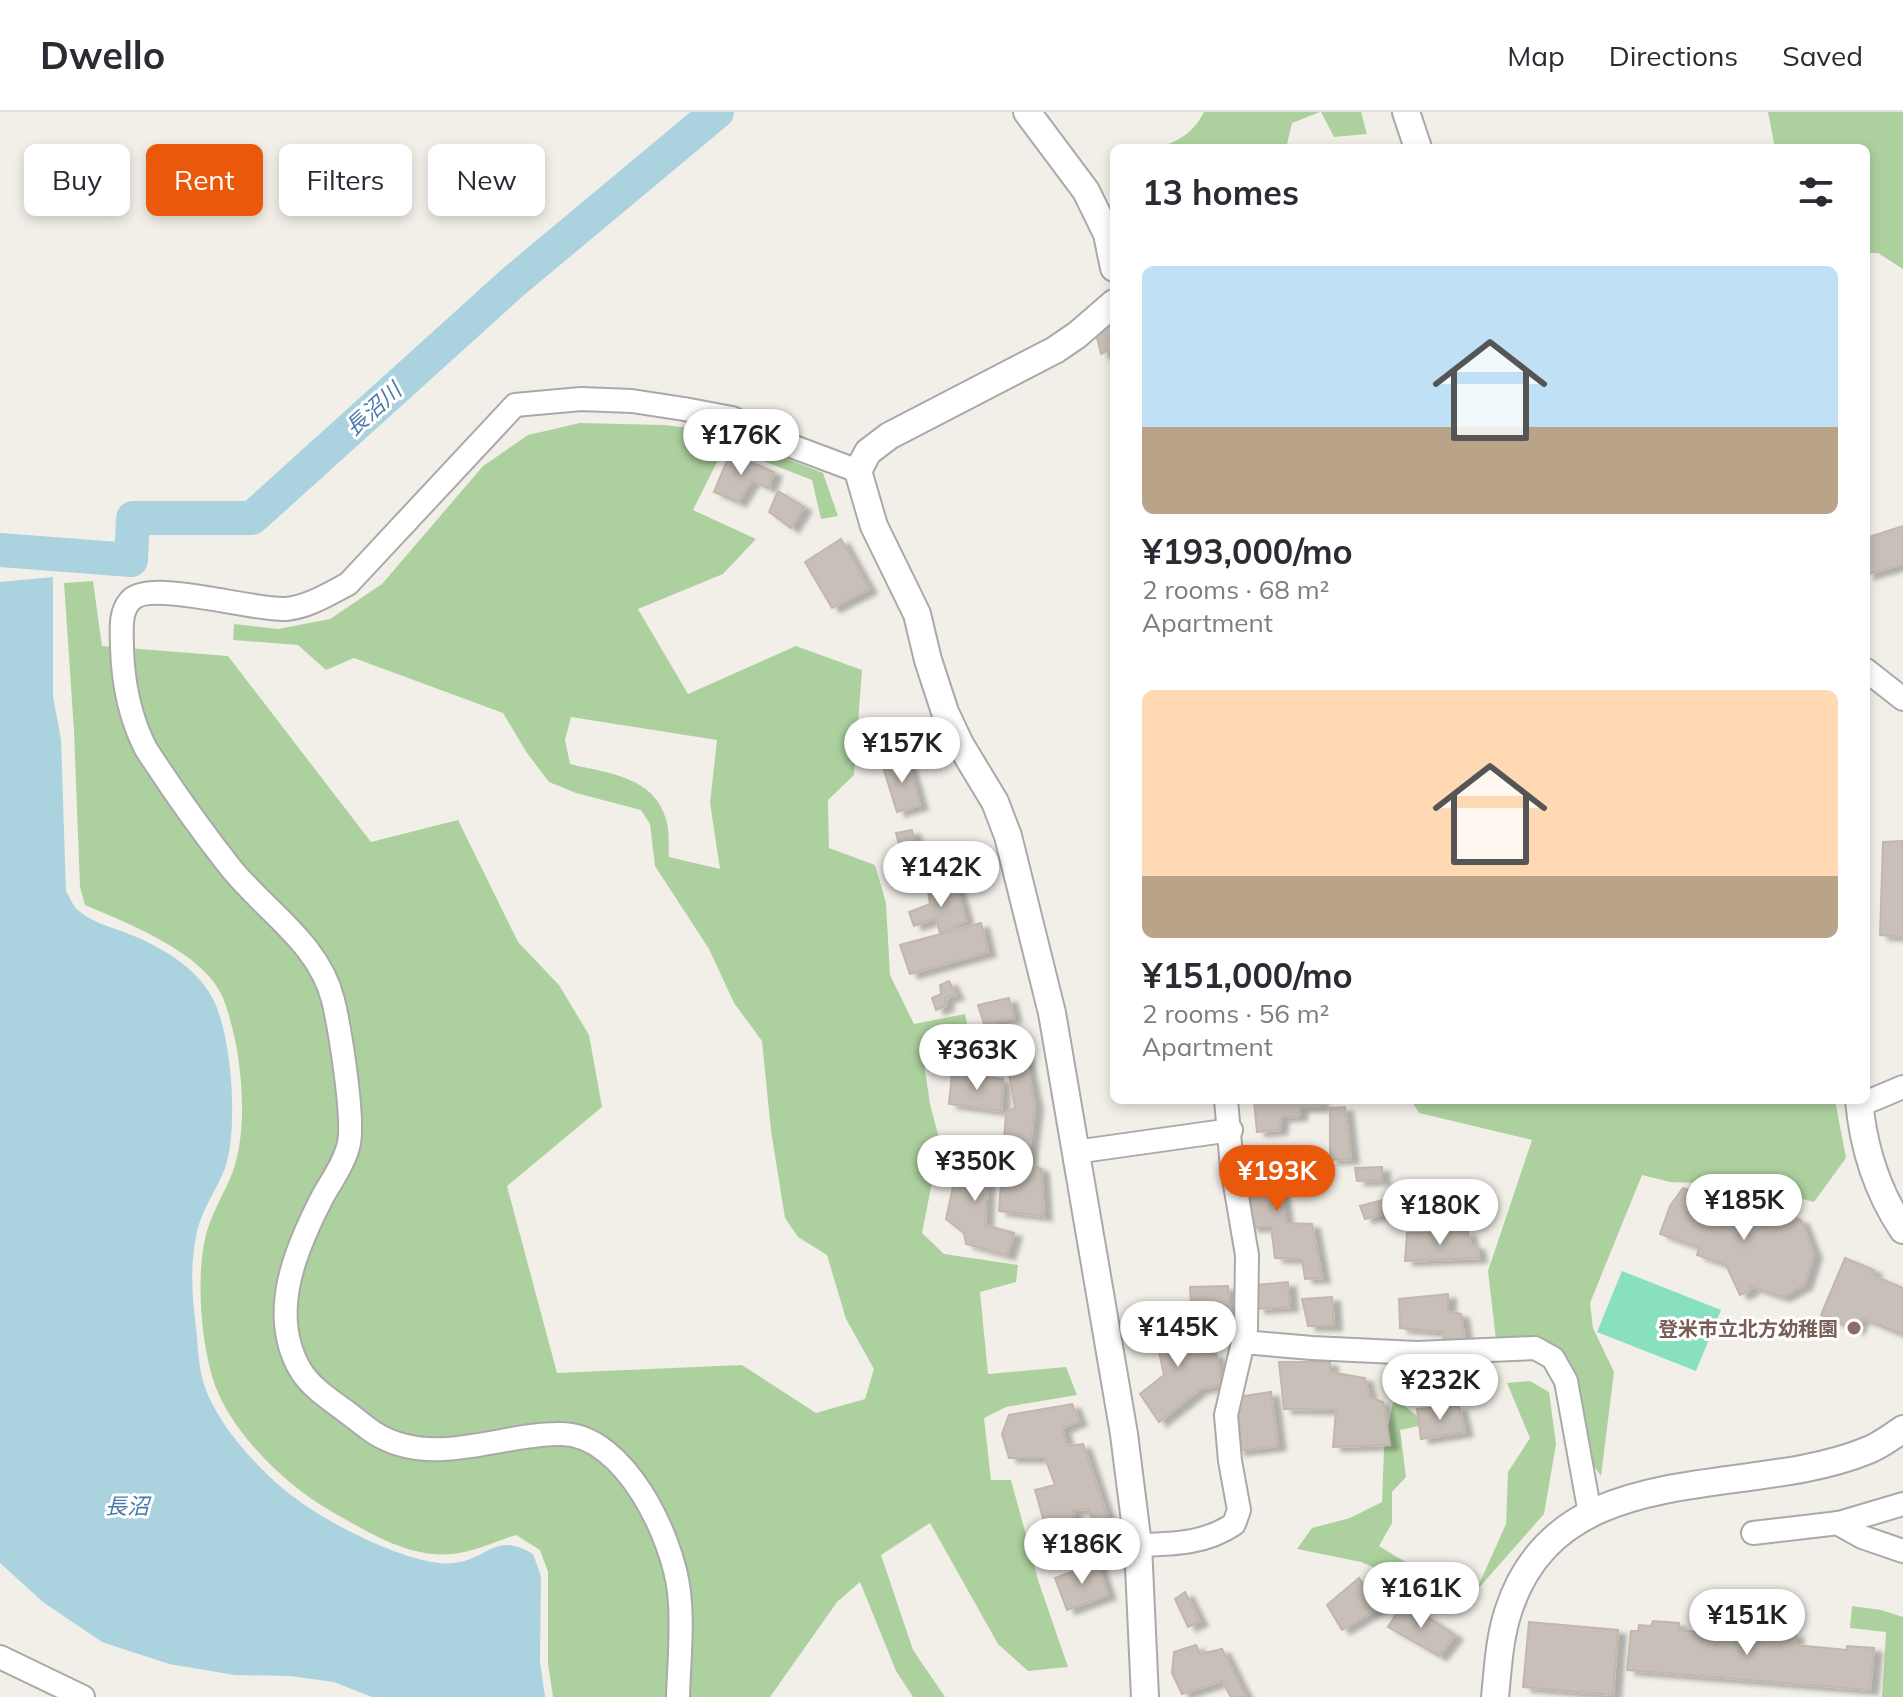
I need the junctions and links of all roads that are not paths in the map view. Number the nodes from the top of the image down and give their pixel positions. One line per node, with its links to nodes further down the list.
1 (1027, 112): 4 (street)
2 (1406, 112): 3 (street)
3 (1417, 144)
4 (1110, 249)
5 (1110, 306): 6 (street)
6 (858, 471): 14 (street); 26 (street)
7 (1870, 673): 8 (street)
8 (1903, 699)
9 (1903, 1087): 10 (street)
10 (1870, 1099)
11 (1227, 1104): 13 (street)
12 (1860, 1104): 15 (street)
13 (1231, 1130): 14 (street); 16 (street)
14 (1075, 1152): 22 (street)
15 (1903, 1230)
16 (1243, 1342): 19 (street); 22 (street)
17 (1903, 1429): 19 (street)
18 (1903, 1504): 20 (street)
19 (1590, 1514): 28 (street)
20 (1837, 1523): 21 (street); 23 (street)
21 (1753, 1533)
22 (1138, 1545): 27 (street)
23 (1903, 1551)
24 (0, 1657): 25 (street)
25 (83, 1697)
26 (678, 1697)
27 (1145, 1697)
28 (1495, 1697)

